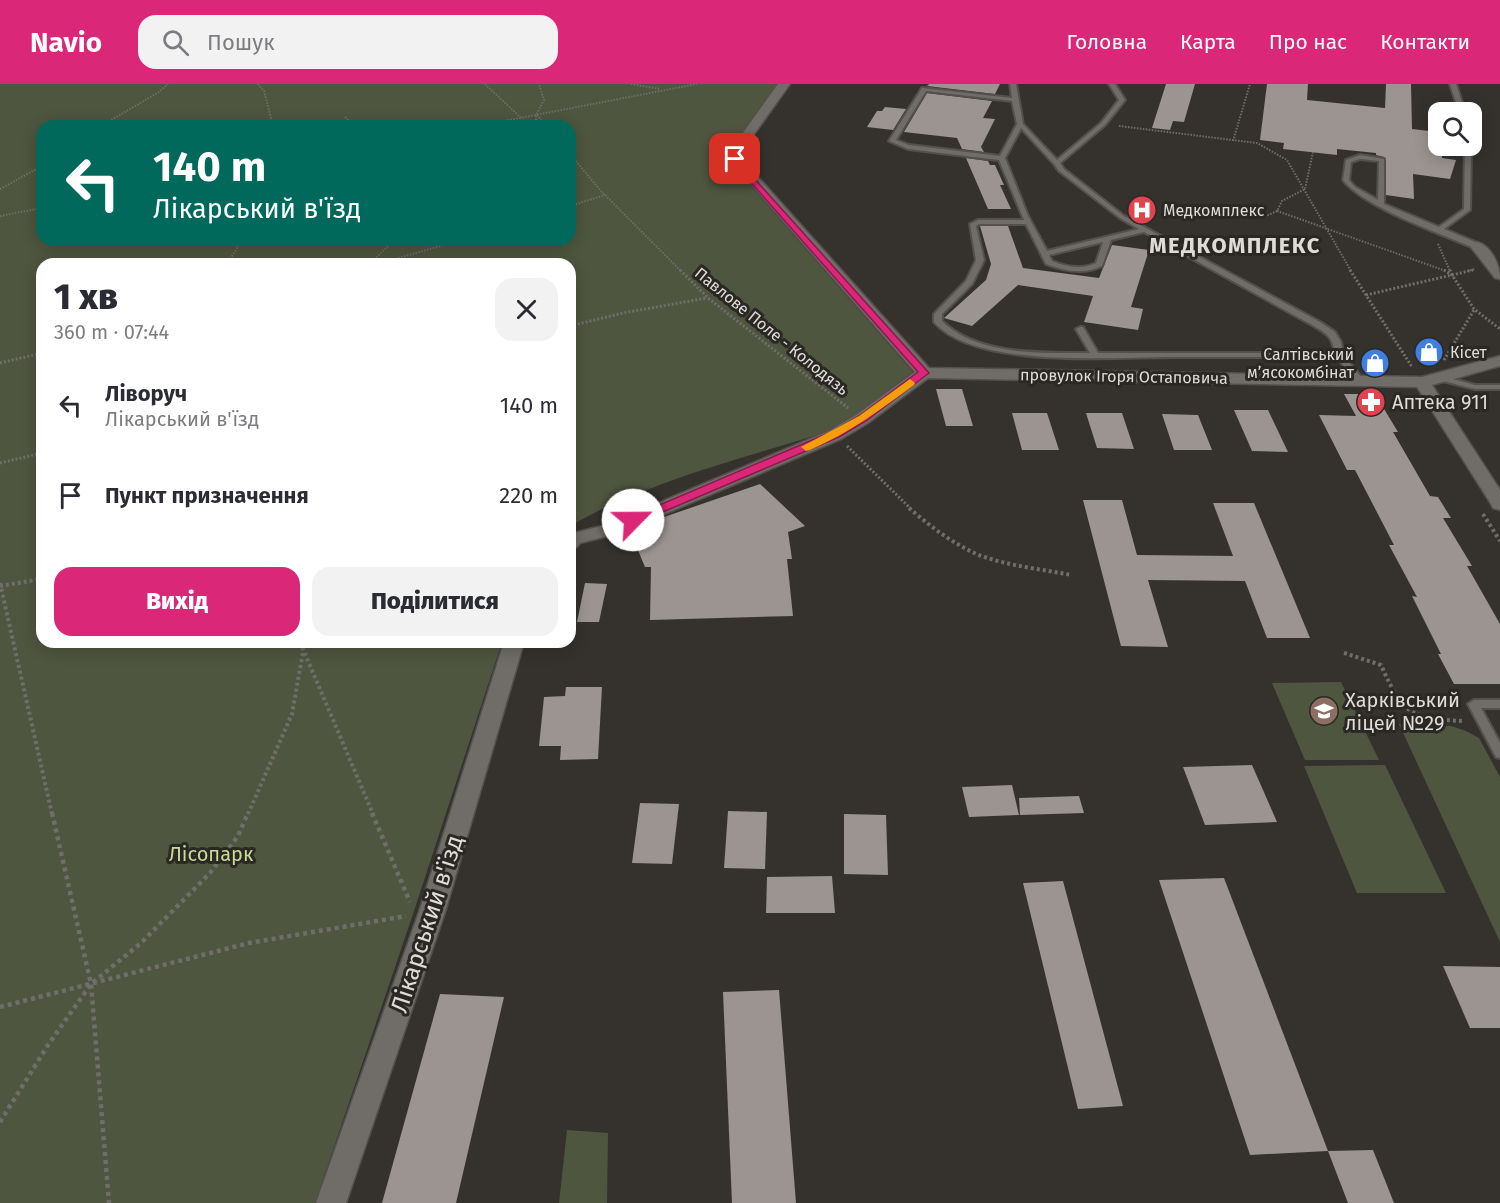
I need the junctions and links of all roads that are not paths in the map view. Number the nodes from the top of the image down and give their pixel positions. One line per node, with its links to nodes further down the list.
1 (784, 84): 23 (street)
2 (1013, 84): 5 (lane)
3 (1453, 84): 6 (lane)
4 (1116, 86): 10 (lane)
5 (1016, 100): 7 (lane); 9 (lane)
6 (1459, 102)
7 (1020, 124): 9 (lane); 10 (lane)
8 (1468, 156): 14 (lane)
9 (1002, 158): 12 (lane)
10 (1056, 163): 13 (lane)
11 (1381, 205): 11 (lane); 14 (lane)
12 (1028, 222): 17 (lane); 20 (lane)
13 (1144, 230): 15 (lane); 21 (lane)
14 (1439, 230): 16 (lane)
15 (1108, 239): 17 (lane); 17 (lane)
16 (1477, 246): 18 (street)
17 (1044, 254)
18 (1500, 275)
19 (1080, 329): 20 (lane)
20 (1095, 354): 21 (lane)
21 (1339, 355): 25 (lane)
22 (1500, 361): 24 (street, провулок Ігоря Остаповича)
23 (924, 373): 25 (street, провулок Ігоря Остаповича); 29 (street)
24 (1442, 378): 26 (street, провулок Ігоря Остаповича); 27 (lane)
25 (1359, 380): 26 (street, провулок Ігоря Остаповича)
26 (1422, 382): 28 (street)
27 (1500, 387)
28 (1500, 504)
29 (576, 538)
30 (512, 648): 33 (street, Лікарський в'їзд)
31 (1500, 704): 32 (lane)
32 (1500, 754)
33 (331, 1203)

